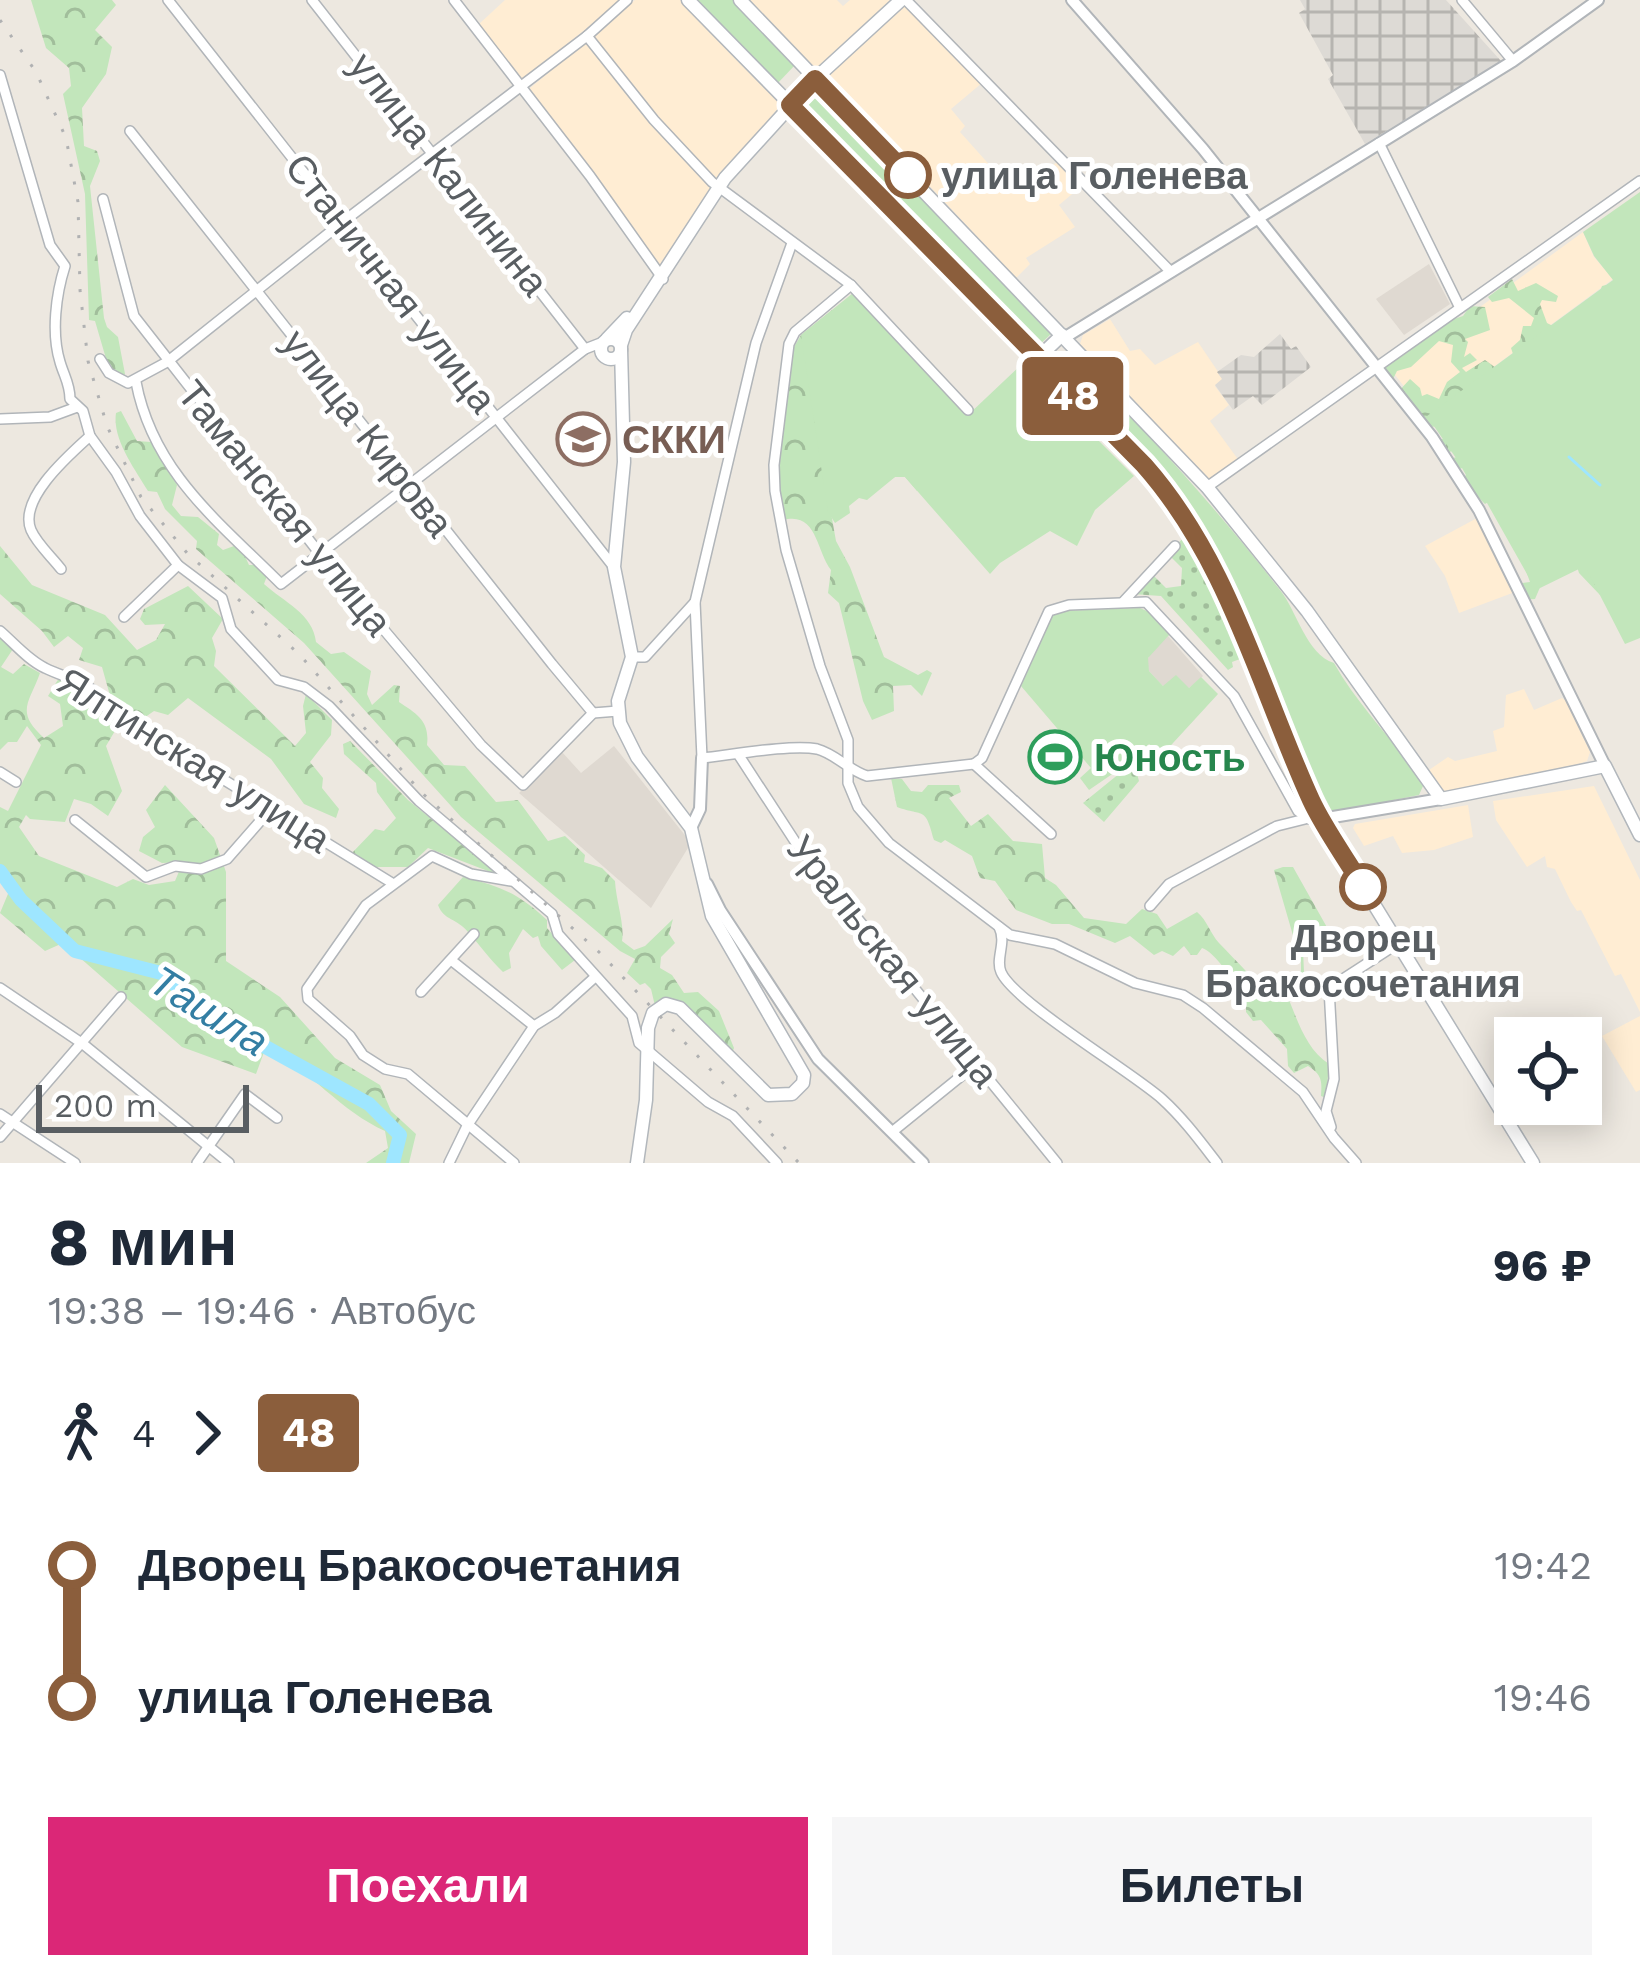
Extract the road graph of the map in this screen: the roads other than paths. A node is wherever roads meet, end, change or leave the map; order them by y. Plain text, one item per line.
1 (168, 0) edge
2 (312, 0) edge
3 (454, 0) edge
4 (627, 0) edge
5 (688, 0) edge
6 (740, 0) edge
7 (903, 0) edge
8 (1072, 0) edge
9 (1462, 0) edge
10 (1598, 0) edge
11 (586, 37) junction
12 (1514, 61) junction
13 (0, 75) edge
14 (815, 79) junction
15 (521, 86) junction
16 (790, 105) junction
17 (130, 130) dead end
18 (1379, 143) junction
19 (434, 154) junction
20 (1640, 181) edge
21 (715, 184) junction
22 (103, 199) dead end
23 (1258, 218) junction
24 (344, 220) junction
25 (792, 242) junction
26 (1171, 272) junction
27 (660, 283) junction
28 (851, 285) junction
29 (257, 292) junction
30 (1460, 308) junction
31 (1063, 337) junction
32 (610, 348) junction
33 (585, 349) junction
34 (100, 358) dead end
35 (1037, 358) junction
36 (167, 362) junction
37 (1378, 368) junction
38 (136, 382) junction
39 (71, 406) junction
40 (968, 410) dead end
41 (496, 418) junction
42 (0, 419) edge
43 (90, 436) junction
44 (408, 484) junction
45 (1208, 487) junction
46 (1175, 546) dead end
47 (320, 554) junction
48 (178, 565) junction
49 (614, 567) junction
50 (61, 569) dead end
51 (695, 602) junction
52 (1123, 602) junction
53 (124, 616) dead end
54 (0, 631) edge
55 (632, 657) junction
56 (618, 711) junction
57 (593, 713) junction
58 (738, 754) junction
59 (702, 758) junction
60 (974, 764) junction
61 (1605, 766) junction
62 (850, 770) junction
63 (0, 772) edge
64 (16, 782) dead end
65 (1441, 799) junction
66 (269, 811) junction
67 (1315, 819) junction
68 (75, 820) dead end
69 (692, 828) junction
70 (1051, 834) dead end
71 (1640, 836) edge
72 (380, 876) junction
73 (704, 876) junction
74 (514, 881) junction
75 (392, 883) junction
76 (374, 898) junction
77 (1150, 906) dead end
78 (999, 927) junction
79 (474, 934) dead end
80 (1397, 944) junction
81 (451, 960) junction
82 (594, 977) junction
83 (0, 988) edge
84 (421, 992) dead end
85 (122, 997) dead end
86 (534, 1026) junction
87 (83, 1044) junction
88 (648, 1051) junction
89 (976, 1064) junction
90 (0, 1114) edge
91 (278, 1118) dead end
92 (13, 1122) junction
93 (466, 1126) junction
94 (892, 1132) junction
95 (0, 1137) edge
96 (1334, 1138) junction
97 (208, 1146) junction
98 (75, 1163) edge
99 (197, 1163) edge
100 (229, 1163) edge
101 (449, 1163) edge
102 (514, 1163) edge
103 (637, 1163) edge
104 (777, 1163) edge
105 (922, 1163) edge
106 (1057, 1163) edge
107 (1217, 1163) edge
108 (1356, 1163) edge
109 (1533, 1163) edge

1 - 24 street, Станичная улица
2 - 19 street, улица Калинина
3 - 15 street
4 - 11 street
5 - 16 main road
6 - 14 main road
7 - 14 main road
7 - 26 street
8 - 23 street
9 - 12 street
10 - 12 street
11 - 15 street
11 - 21 street
12 - 18 street
13 - 39 street
14 - 16 main road
14 - 31 main road
15 - 19 street
15 - 27 street
16 - 21 main road
16 - 35 main road
17 - 29 street, улица Кирова
18 - 23 street
18 - 30 street
19 - 24 street
19 - 33 street, улица Калинина
20 - 30 street
21 - 25 street
21 - 27 main road
22 - 36 street, Таманская улица
23 - 26 street
23 - 37 street
24 - 29 street
24 - 41 street, Станичная улица
25 - 28 street
25 - 51 street
26 - 31 street
27 - 32 main road
28 - 40 street
28 - 62 street
29 - 36 street
29 - 44 street, улица Кирова
30 - 37 street
31 - 35 main road
31 - 45 main road
32 - 33 street
32 - 49 main road
33 - 41 street
34 - 38 street
35 - 67 main road
36 - 38 street
36 - 47 street, Таманская улица
37 - 45 street
37 - 61 street
38 - 47 street
39 - 42 street
39 - 43 street
41 - 44 street
41 - 49 street, Станичная улица
43 - 48 street
43 - 50 street
44 - 47 street
44 - 57 street, улица Кирова
45 - 65 main road
46 - 52 street
47 - 57 street, Таманская улица
48 - 53 street
48 - 74 street
49 - 55 main road
51 - 55 street
51 - 59 street
52 - 60 street
52 - 67 street
54 - 66 street, Ялтинская улица
55 - 56 main road
56 - 57 street
56 - 69 main road
58 - 59 street
58 - 62 street
58 - 89 street, Уральская улица
59 - 69 street
60 - 62 street
60 - 70 street
61 - 65 main road
61 - 71 main road
62 - 78 street
63 - 64 street
65 - 67 street
66 - 68 street
66 - 72 street, Ялтинская улица
67 - 77 street
67 - 80 main road
69 - 73 main road
72 - 75 street, Ялтинская улица
72 - 76 street
73 - 88 main road
73 - 94 street
74 - 75 street
74 - 82 street
75 - 76 street
76 - 93 street
78 - 96 street
78 - 107 street
79 - 81 street
80 - 96 street
80 - 109 main road
81 - 84 street
81 - 86 street
82 - 86 street
82 - 88 street
83 - 87 street
85 - 87 street
86 - 93 street
87 - 92 street
87 - 97 street
88 - 103 main road
88 - 104 street
89 - 94 street
89 - 106 street, Уральская улица
90 - 92 street
91 - 97 street
92 - 95 street
92 - 98 street
93 - 101 street
93 - 102 street
94 - 105 street
96 - 108 street
97 - 99 street
97 - 100 street

